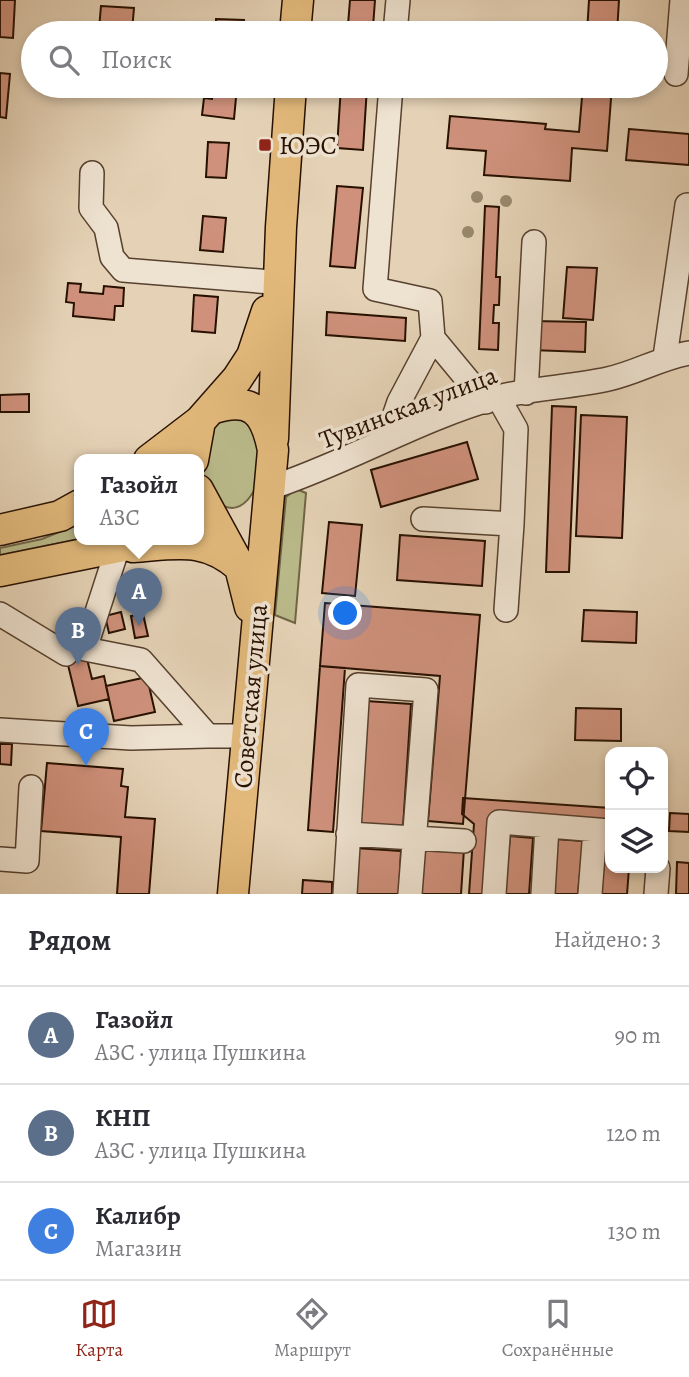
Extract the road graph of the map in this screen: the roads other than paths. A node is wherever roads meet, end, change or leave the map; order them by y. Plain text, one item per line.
1 (298, 0) edge
2 (398, 0) edge
3 (682, 0) edge
4 (296, 21) edge
5 (396, 21) edge
6 (676, 74) dead end
7 (290, 98) edge
8 (390, 98) edge
9 (92, 173) dead end
10 (687, 205) dead end
11 (281, 227) junction
12 (534, 242) dead end
13 (271, 282) junction
14 (680, 312) edge
15 (433, 338) junction
16 (689, 353) edge
17 (665, 357) junction
18 (526, 393) junction
19 (492, 400) junction
20 (205, 415) junction
21 (386, 440) junction
22 (273, 450) junction
23 (156, 454) edge
24 (195, 454) edge
25 (269, 493) junction
26 (74, 508) edge
27 (204, 510) edge
28 (424, 519) dead end
29 (512, 524) junction
30 (210, 529) edge
31 (0, 530) edge
32 (128, 545) edge
33 (156, 545) edge
34 (201, 545) edge
35 (118, 547) junction
36 (240, 566) junction
37 (0, 571) edge
38 (506, 610) dead end
39 (0, 614) edge
40 (75, 651) junction
41 (252, 673) junction
42 (0, 730) edge
43 (208, 736) junction
44 (246, 736) junction
45 (31, 787) dead end
46 (547, 827) junction
47 (603, 830) edge
48 (348, 834) junction
49 (414, 838) junction
50 (464, 841) dead end
51 (0, 859) edge
52 (658, 873) edge
53 (233, 894) edge
54 (345, 894) edge
55 (410, 894) edge
56 (494, 894) edge
57 (543, 894) edge
58 (590, 894) edge
59 (656, 894) edge

1 - 4 main road
2 - 5 street
3 - 6 street
7 - 11 main road
8 - 15 street
9 - 13 street
10 - 14 street
11 - 13 main road
11 - 22 main road
12 - 18 street
13 - 20 main road
14 - 17 street
15 - 19 street
15 - 21 street
16 - 17 street, Тувинская улица
17 - 18 street, Тувинская улица
18 - 19 street, Тувинская улица
19 - 21 street, Тувинская улица
19 - 29 street
20 - 22 main road
20 - 23 main road
20 - 24 main road
21 - 25 street, Тувинская улица
22 - 25 main road, Советская улица
25 - 30 main road
25 - 41 main road, Советская улица
26 - 31 main road
27 - 30 main road
28 - 29 street
29 - 38 street
30 - 36 main road
32 - 35 main road
33 - 35 main road
34 - 36 main road
35 - 37 main road
35 - 40 street
36 - 41 main road
39 - 40 street
40 - 43 street
41 - 44 main road, Советская улица
42 - 43 street
43 - 44 street
44 - 53 main road, Советская улица
45 - 51 street
46 - 47 street
46 - 56 street
46 - 57 street
47 - 58 street
48 - 49 street
48 - 49 street
48 - 54 street
49 - 50 street
49 - 55 street
52 - 59 street

